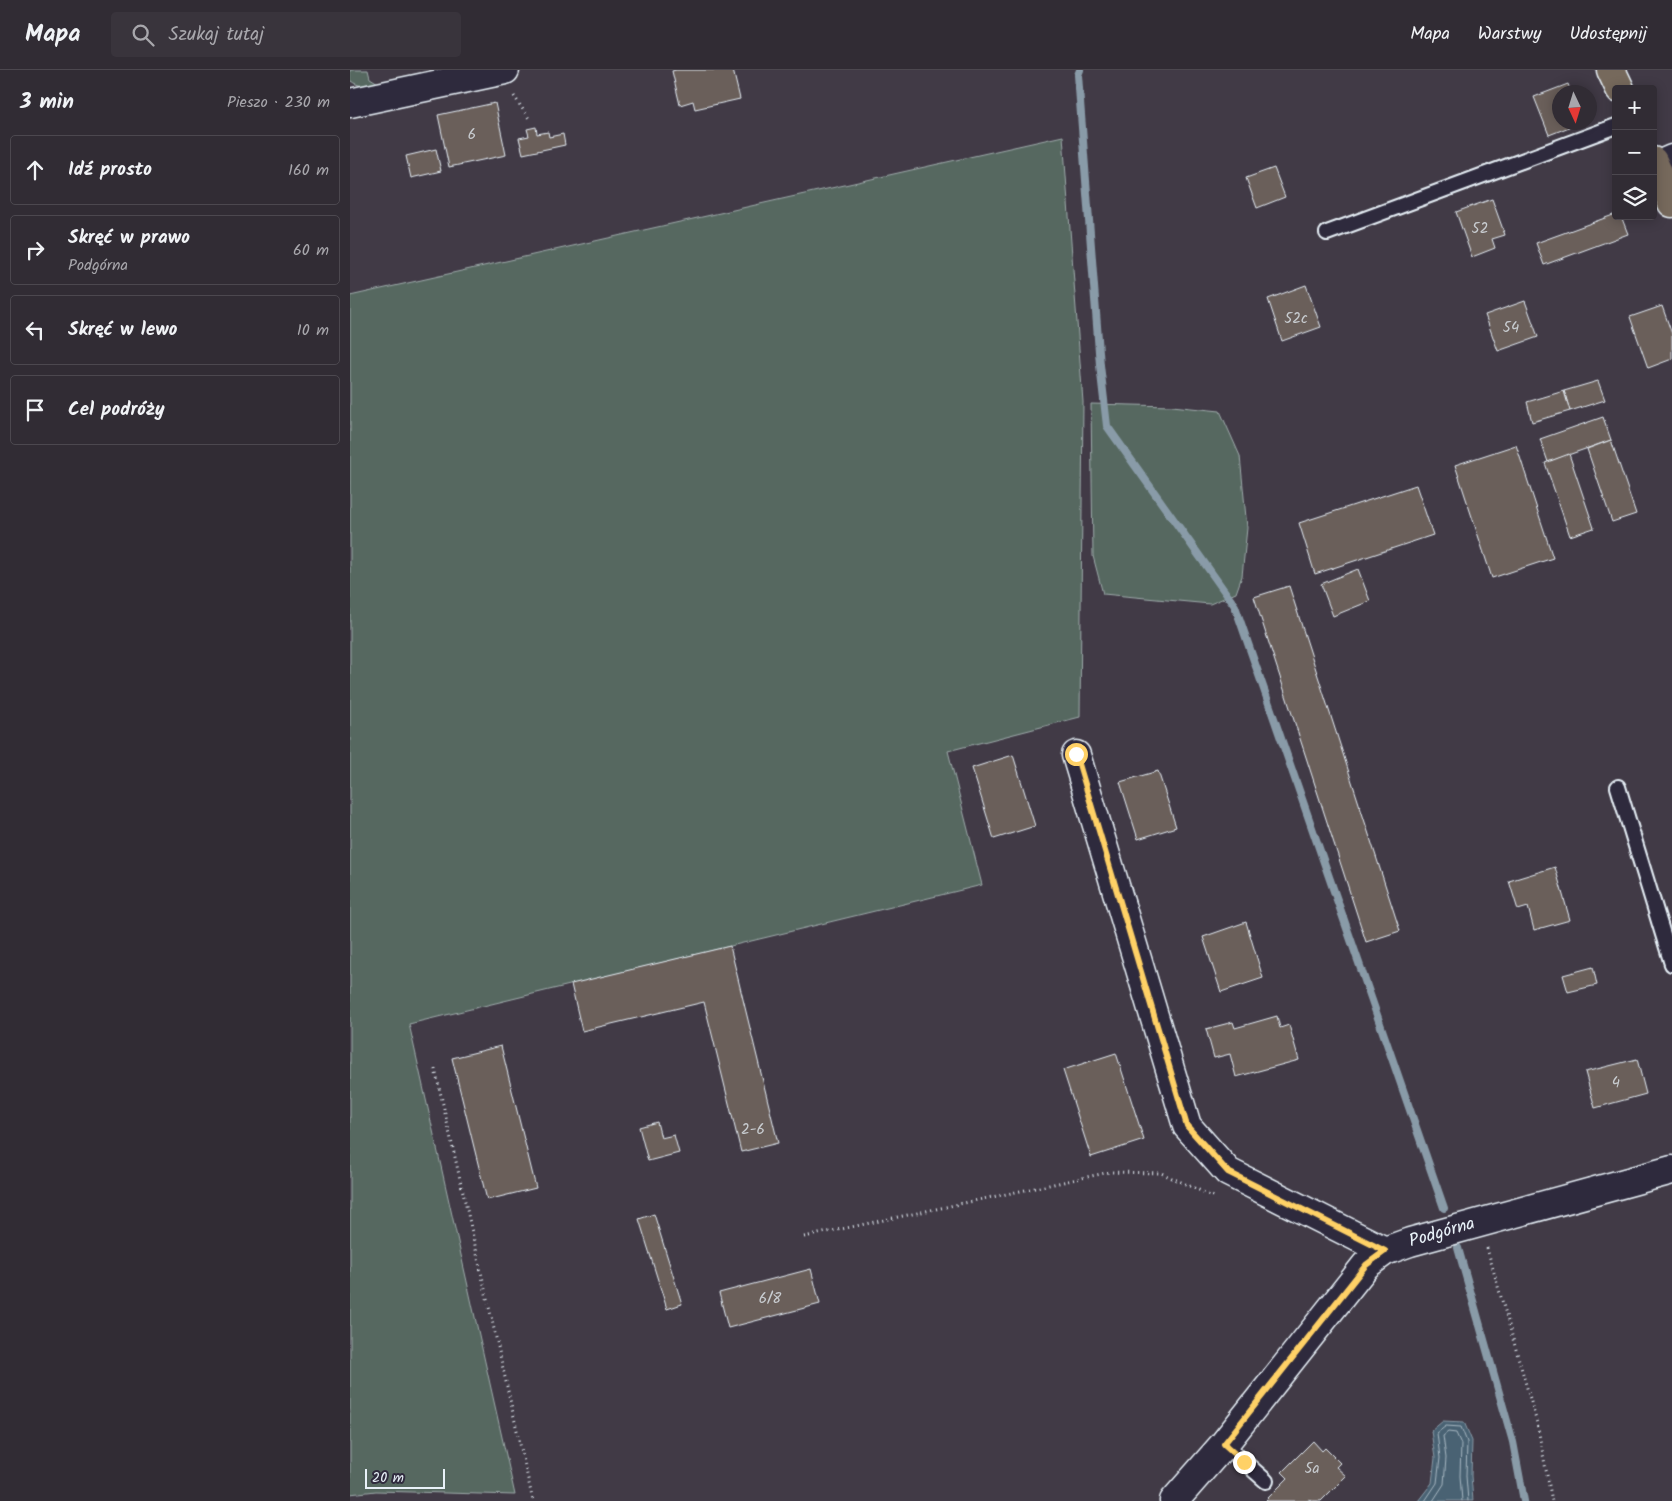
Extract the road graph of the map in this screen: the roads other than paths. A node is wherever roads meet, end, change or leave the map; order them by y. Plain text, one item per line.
1 (505, 70) edge
2 (1611, 70) edge
3 (1618, 85) edge
4 (350, 103) edge
5 (1612, 127) edge
6 (1660, 162) edge
7 (1672, 203) edge
8 (1327, 233) dead end
9 (1076, 754) dead end
10 (1618, 787) dead end
11 (1672, 964) edge
12 (1672, 1170) edge
13 (1385, 1251) junction
14 (1224, 1444) junction
15 (1266, 1480) dead end
16 (1174, 1501) edge

1 - 4 street
2 - 3 main road
5 - 8 lane
6 - 7 main road
9 - 13 street
10 - 11 lane
12 - 13 street, Podgórna
13 - 14 street, Podgórna
14 - 15 lane
14 - 16 street, Podgórna

